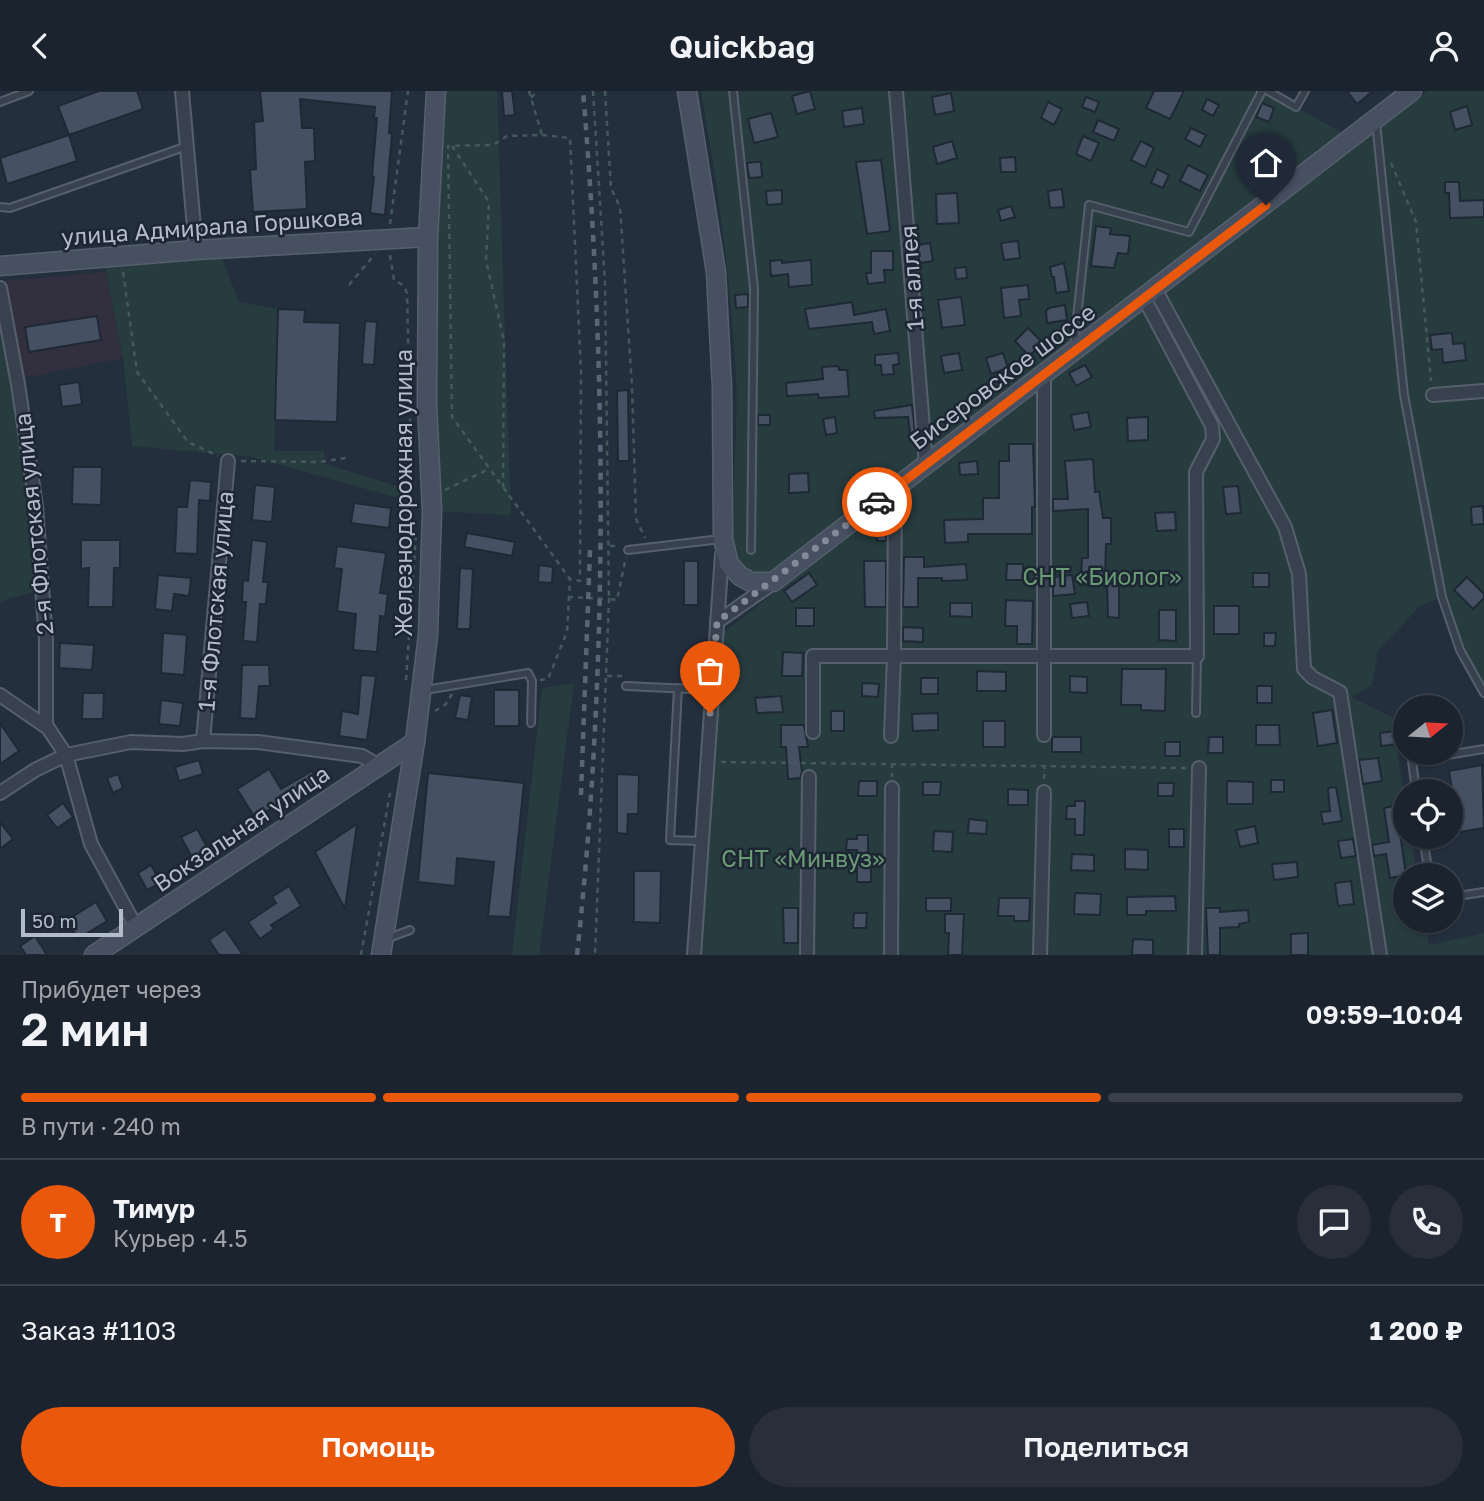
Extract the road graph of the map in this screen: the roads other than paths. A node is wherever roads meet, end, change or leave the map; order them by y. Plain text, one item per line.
1 (29, 91) edge
2 (182, 91) edge
3 (436, 91) edge
4 (687, 91) edge
5 (733, 91) edge
6 (896, 91) edge
7 (1262, 91) edge
8 (1268, 91) edge
9 (1305, 91) edge
10 (1412, 91) edge
11 (0, 102) edge
12 (1376, 120) junction
13 (187, 145) junction
14 (0, 207) edge
15 (428, 237) junction
16 (196, 250) junction
17 (0, 266) edge
18 (0, 288) edge
19 (1150, 293) junction
20 (1073, 352) junction
21 (1044, 375) junction
22 (1484, 391) edge
23 (1433, 395) road end
24 (228, 461) road end
25 (926, 465) junction
26 (895, 489) junction
27 (723, 539) junction
28 (628, 550) road end
29 (751, 550) dead end
30 (773, 582) junction
31 (717, 622) junction
32 (894, 656) junction
33 (1045, 656) junction
34 (1197, 656) junction
35 (626, 686) dead end
36 (677, 688) junction
37 (712, 690) junction
38 (422, 691) junction
39 (1484, 693) edge
40 (0, 695) edge
41 (1196, 713) dead end
42 (531, 723) dead end
43 (46, 725) junction
44 (813, 732) dead end
45 (1044, 735) dead end
46 (891, 736) dead end
47 (203, 741) junction
48 (415, 743) junction
49 (1484, 750) edge
50 (66, 755) junction
51 (379, 766) junction
52 (1199, 768) road end
53 (809, 777) dead end
54 (1414, 779) edge
55 (892, 788) dead end
56 (1044, 792) dead end
57 (0, 793) edge
58 (702, 841) junction
59 (1484, 891) edge
60 (1463, 895) edge
61 (136, 927) junction
62 (410, 930) dead end
63 (382, 948) edge
64 (94, 955) edge
65 (694, 955) edge
66 (807, 955) edge
67 (891, 955) edge
68 (1040, 955) edge
69 (1195, 955) edge
70 (1380, 955) edge

1 - 11 lane
2 - 13 street
3 - 15 main road, Железнодорожная улица
4 - 27 main road
5 - 29 lane
6 - 25 street, 1-я аллея
7 - 20 lane
8 - 9 lane
10 - 12 main road, Бисеровское шоссе
12 - 19 main road, Бисеровское шоссе
12 - 39 lane
13 - 14 lane
13 - 16 street
15 - 16 main road, улица Адмирала Горшкова
15 - 38 main road, Железнодорожная улица
16 - 17 main road, улица Адмирала Горшкова
18 - 43 street, 2-я Флотская улица
19 - 20 main road, Бисеровское шоссе
19 - 34 street
19 - 70 street
20 - 21 main road, Бисеровское шоссе
21 - 25 main road, Бисеровское шоссе
21 - 33 street
22 - 23 street
24 - 47 street, 1-я Флотская улица
25 - 26 main road, Бисеровское шоссе
26 - 30 main road, Бисеровское шоссе
26 - 32 street
27 - 28 lane
27 - 30 main road
27 - 31 street
30 - 31 street
31 - 37 street
32 - 33 street
32 - 44 street
32 - 46 street
33 - 34 street
33 - 45 street
34 - 41 lane
35 - 36 lane
36 - 37 lane
36 - 58 lane
37 - 58 street
38 - 42 lane
38 - 48 main road, Железнодорожная улица
40 - 43 street
43 - 50 street
47 - 50 street
47 - 51 street
48 - 51 main road, Вокзальная улица
48 - 63 main road, Железнодорожная улица
49 - 54 lane
50 - 57 street
50 - 61 street
51 - 61 main road, Вокзальная улица
52 - 69 street
53 - 66 street
55 - 67 street
56 - 68 street
58 - 65 street
59 - 60 lane
61 - 64 main road, Вокзальная улица
62 - 63 lane

